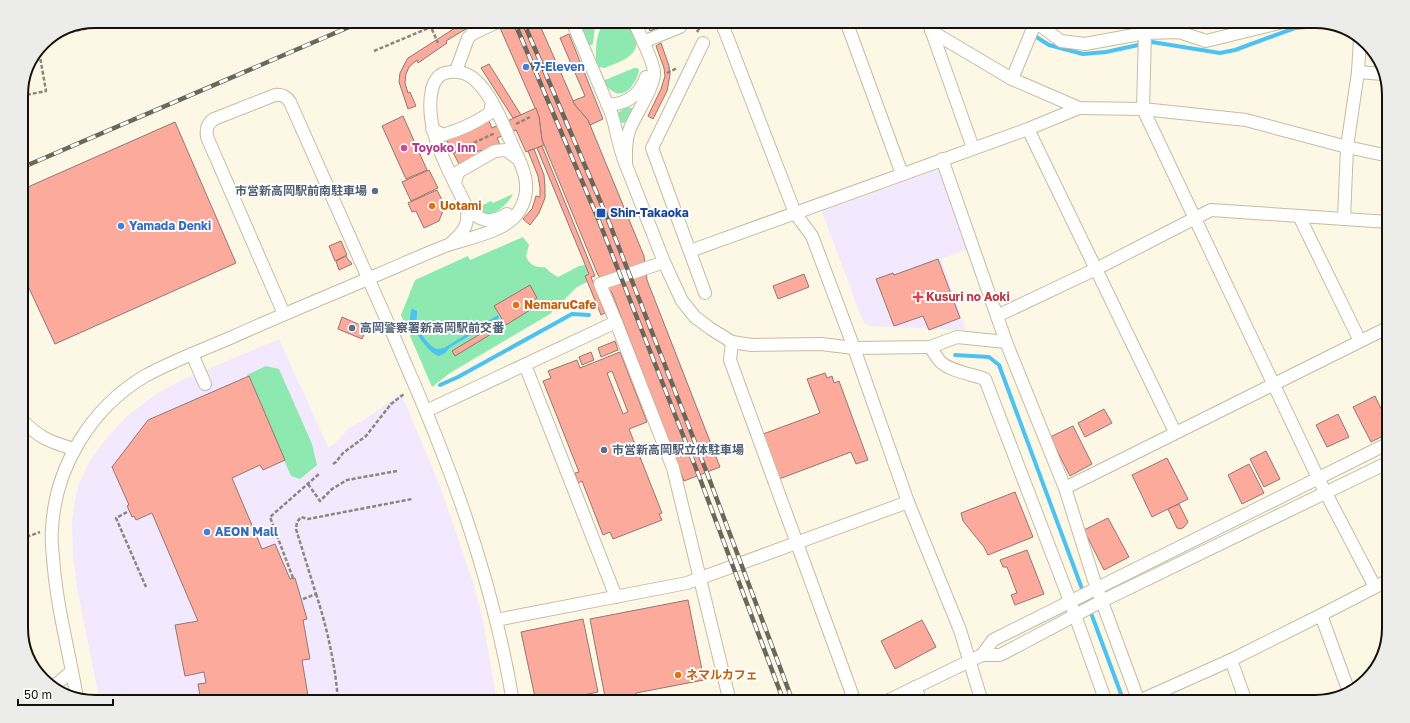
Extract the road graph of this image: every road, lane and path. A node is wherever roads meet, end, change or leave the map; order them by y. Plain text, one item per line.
1 (429, 28) edge
2 (431, 28) edge
3 (484, 28) edge
4 (575, 28) edge
5 (637, 28) edge
6 (678, 28) edge
7 (724, 28) edge
8 (849, 28) edge
9 (931, 28) edge
10 (933, 28) edge
11 (1033, 28) edge
12 (1043, 28) edge
13 (1150, 28) edge
14 (1259, 28) edge
15 (1145, 33) junction
16 (643, 42) junction
17 (438, 43) dead end
18 (703, 43) dead end
19 (1360, 46) edge
20 (374, 51) dead end
21 (40, 57) edge
22 (650, 59) junction
23 (456, 71) junction
24 (1358, 72) junction
25 (1378, 74) edge
26 (1012, 78) junction
27 (28, 95) edge
28 (492, 102) junction
29 (607, 104) junction
30 (1079, 108) junction
31 (1143, 110) junction
32 (530, 117) dead end
33 (1028, 128) junction
34 (432, 129) junction
35 (505, 129) junction
36 (1347, 147) junction
37 (973, 148) junction
38 (1382, 154) edge
39 (443, 157) junction
40 (942, 159) junction
41 (519, 160) junction
42 (626, 165) junction
43 (902, 174) junction
44 (455, 183) junction
45 (524, 200) junction
46 (466, 208) junction
47 (795, 213) junction
48 (1299, 216) junction
49 (1194, 219) junction
50 (1344, 219) junction
51 (1382, 222) edge
52 (450, 244) junction
53 (690, 251) junction
54 (664, 262) junction
55 (1096, 269) junction
56 (369, 278) junction
57 (705, 293) dead end
58 (284, 314) junction
59 (997, 316) junction
60 (616, 322) junction
61 (1382, 330) edge
62 (1360, 341) junction
63 (732, 342) junction
64 (1006, 342) junction
65 (930, 347) junction
66 (854, 348) junction
67 (192, 354) junction
68 (526, 365) junction
69 (205, 384) dead end
70 (1274, 385) junction
71 (404, 394) dead end
72 (426, 411) junction
73 (28, 427) edge
74 (1175, 432) junction
75 (1382, 446) edge
76 (74, 449) junction
77 (333, 464) dead end
78 (1382, 465) edge
79 (397, 471) dead end
80 (319, 474) dead end
81 (1318, 478) junction
82 (308, 484) junction
83 (1065, 488) junction
84 (1326, 493) junction
85 (412, 499) dead end
86 (908, 502) junction
87 (127, 512) dead end
88 (52, 528) junction
89 (28, 537) edge
90 (796, 544) junction
91 (292, 578) dead end
92 (699, 579) junction
93 (1382, 584) edge
94 (146, 587) dead end
95 (1375, 587) junction
96 (1094, 590) junction
97 (316, 594) junction
98 (616, 597) junction
99 (303, 599) dead end
100 (1073, 600) junction
101 (1100, 603) junction
102 (1078, 614) junction
103 (1321, 615) junction
104 (496, 620) junction
105 (982, 655) junction
106 (1231, 660) junction
107 (970, 661) junction
108 (72, 671) junction
109 (57, 683) edge
110 (915, 687) junction
111 (1347, 687) edge
112 (76, 692) edge
113 (338, 695) edge
114 (512, 695) edge
115 (728, 695) edge
116 (852, 695) edge
117 (899, 695) edge
118 (918, 695) edge
119 (980, 695) edge
120 (1104, 695) edge
121 (1136, 695) edge
122 (1154, 695) edge
123 (1244, 695) edge

1 - 20 path
2 - 17 path
3 - 23 street
4 - 29 street
5 - 16 street
6 - 16 street
7 - 47 street
8 - 43 street
9 - 37 street
10 - 26 street
11 - 26 street
12 - 15 street
13 - 15 street
14 - 15 street
15 - 31 street
16 - 22 street
18 - 53 street
19 - 24 street
21 - 27 path
22 - 29 street
22 - 42 street
23 - 28 street
23 - 34 street
24 - 25 street
24 - 36 street
26 - 30 street
28 - 34 street
28 - 35 street
29 - 42 street
30 - 31 street
30 - 33 street
31 - 36 street
31 - 49 street
32 - 35 path
33 - 37 street
33 - 55 street
34 - 39 street
35 - 39 path
35 - 41 street
36 - 38 street
36 - 50 street
37 - 40 street
39 - 44 street
40 - 43 street
40 - 59 street
41 - 44 street
41 - 45 street
42 - 54 street
43 - 47 street
44 - 46 street
45 - 46 street
45 - 52 street
46 - 52 street
47 - 53 street
47 - 66 street
48 - 49 street
48 - 50 street
48 - 62 street
49 - 55 street
49 - 70 street
50 - 51 street
52 - 56 street
53 - 57 street
54 - 60 street
54 - 63 street
55 - 59 street
55 - 74 street
56 - 58 street
56 - 58 street
56 - 72 street
58 - 67 street
59 - 64 street
60 - 68 street
60 - 92 street
61 - 62 street
62 - 70 street
63 - 66 street
63 - 90 street
64 - 65 street
64 - 83 street
65 - 66 street
65 - 100 street
66 - 86 street
67 - 69 street
67 - 76 street
68 - 72 street
68 - 98 street
70 - 74 street
70 - 81 street
71 - 77 path
72 - 104 street
73 - 76 street
74 - 83 street
75 - 81 street
76 - 88 street
78 - 84 street
79 - 82 path
80 - 82 path
81 - 84 street
81 - 96 street
82 - 91 path
83 - 96 street
84 - 95 street
84 - 101 street
85 - 97 path
86 - 90 street
86 - 107 street
87 - 94 path
88 - 89 path
88 - 108 street
90 - 92 street
90 - 116 street
92 - 98 street
92 - 115 street
93 - 95 street
95 - 103 street
96 - 100 street
96 - 101 street
97 - 99 path
97 - 113 path
98 - 104 street
100 - 102 street
100 - 105 street
101 - 102 street
101 - 121 street
102 - 105 street
102 - 120 street
103 - 106 street
103 - 111 street
104 - 114 street
105 - 107 street
106 - 122 street
106 - 123 street
107 - 110 street
107 - 119 street
108 - 109 street
108 - 112 street
110 - 117 street
110 - 118 street

